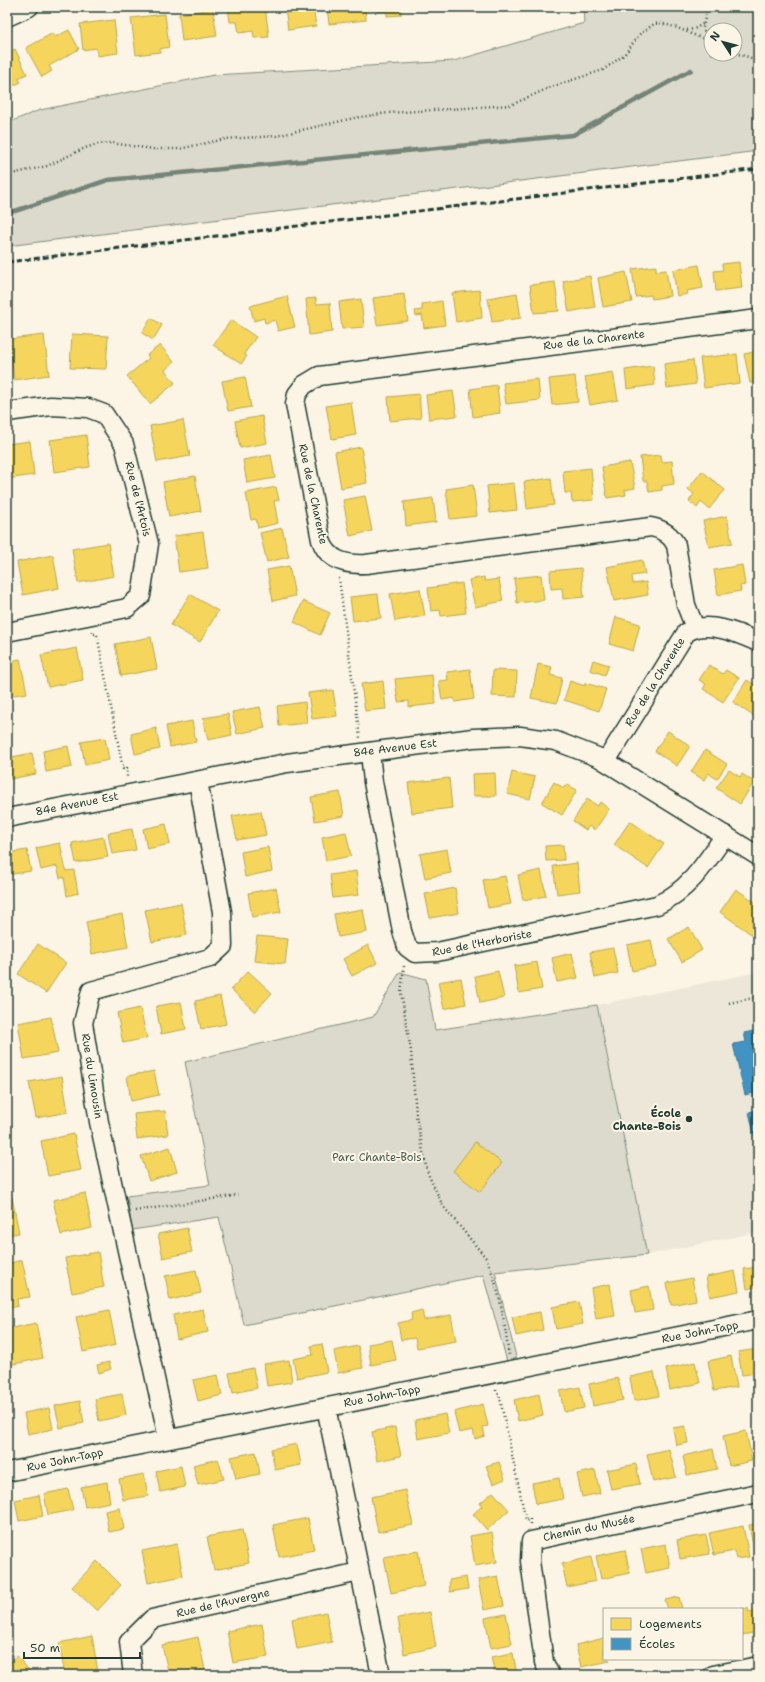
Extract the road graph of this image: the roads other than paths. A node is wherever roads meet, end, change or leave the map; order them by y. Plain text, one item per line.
1 (29, 7) edge
2 (7, 17) edge
3 (758, 319) edge
4 (7, 412) edge
5 (695, 628) junction
6 (7, 632) edge
7 (758, 642) edge
8 (365, 746) junction
9 (606, 761) junction
10 (198, 780) junction
11 (7, 818) edge
12 (725, 836) junction
13 (758, 856) edge
14 (758, 1320) edge
15 (326, 1407) junction
16 (168, 1438) junction
17 (7, 1472) edge
18 (758, 1493) edge
19 (359, 1572) junction
20 (758, 1666) edge
21 (133, 1675) edge
22 (381, 1675) edge
23 (550, 1675) edge
24 (714, 1675) edge

1 - 2 street
3 - 5 street, Rue de la Charente
4 - 6 street, Rue de l'Artois
5 - 7 street
5 - 9 street, Rue de la Charente
8 - 9 street, 84e Avenue Est
8 - 10 street, 84e Avenue Est
8 - 12 street, Rue de l'Herboriste
9 - 12 street, 84e Avenue Est
10 - 11 street, 84e Avenue Est
10 - 16 street, Rue du Limousin
12 - 13 street, 84e Avenue Est
14 - 15 street, Rue John-Tapp
15 - 16 street, Rue John-Tapp
15 - 19 street
16 - 17 street, Rue John-Tapp
18 - 23 street, Chemin du Musée
19 - 21 street, Rue de l'Auvergne
19 - 22 street
20 - 24 street

